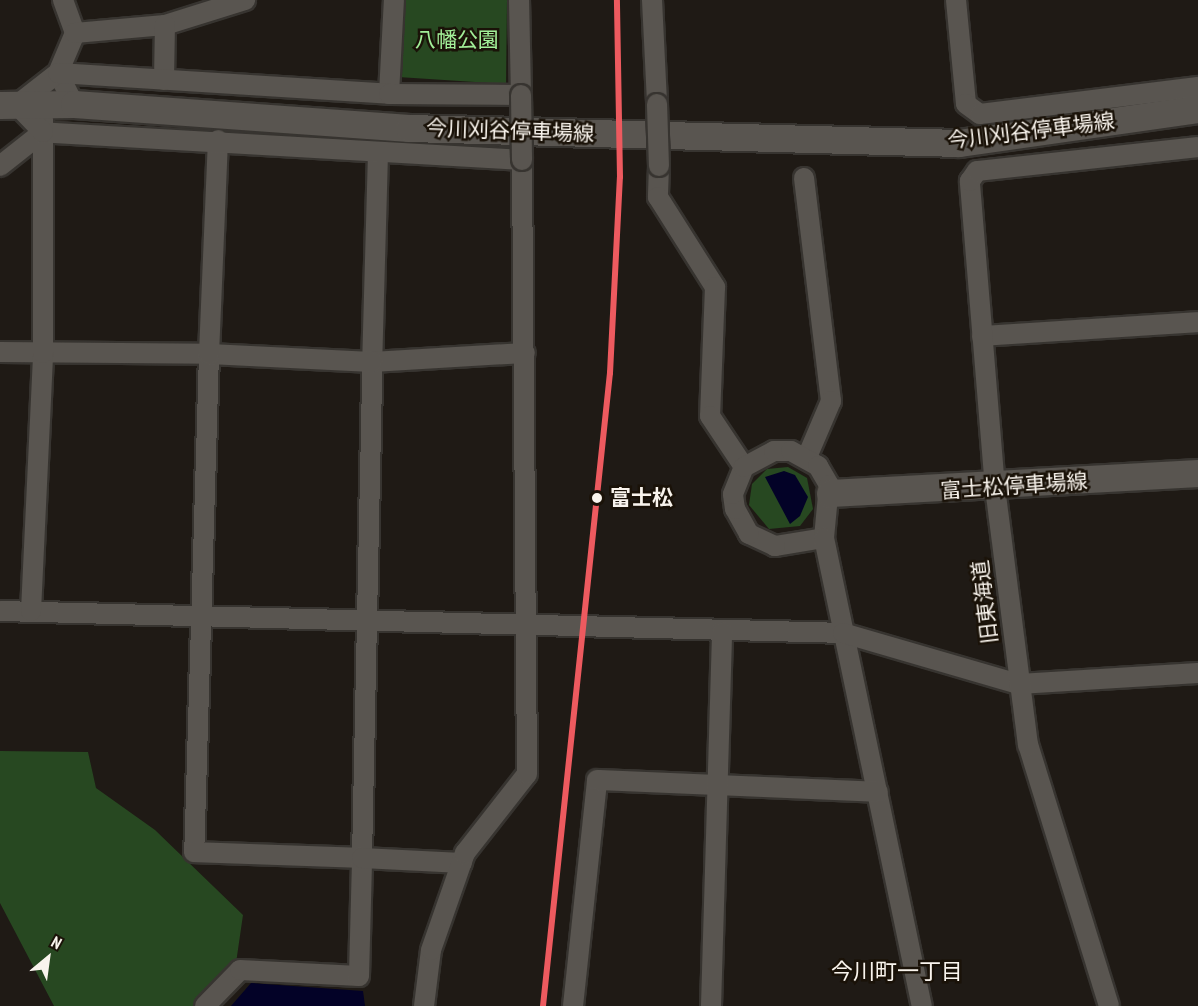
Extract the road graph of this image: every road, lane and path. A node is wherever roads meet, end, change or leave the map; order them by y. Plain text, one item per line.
1 (63, 0) edge
2 (245, 0) edge
3 (394, 0) edge
4 (519, 0) edge
5 (652, 0) edge
6 (956, 0) edge
7 (165, 25) junction
8 (75, 33) junction
9 (58, 73) junction
10 (164, 80) junction
11 (1198, 87) edge
12 (389, 94) junction
13 (521, 95) junction
14 (75, 104) junction
15 (8, 105) edge
16 (43, 105) junction
17 (1198, 109) edge
18 (43, 132) junction
19 (218, 140) junction
20 (1198, 147) edge
21 (378, 153) junction
22 (522, 160) junction
23 (0, 166) edge
24 (804, 178) dead end
25 (1198, 322) edge
26 (982, 336) junction
27 (0, 352) edge
28 (43, 353) junction
29 (525, 353) junction
30 (209, 354) junction
31 (372, 362) junction
32 (807, 457) junction
33 (744, 467) junction
34 (1198, 473) edge
35 (995, 488) junction
36 (830, 493) junction
37 (824, 538) junction
38 (0, 611) edge
39 (31, 611) junction
40 (199, 619) junction
41 (368, 621) junction
42 (526, 624) junction
43 (722, 632) junction
44 (843, 633) junction
45 (1198, 673) edge
46 (1019, 684) junction
47 (716, 784) junction
48 (878, 792) junction
49 (362, 858) junction
50 (462, 863) junction
51 (205, 1006) edge
52 (424, 1006) edge
53 (573, 1006) edge
54 (711, 1006) edge
55 (922, 1006) edge
56 (1109, 1006) edge

1 - 8 street
2 - 7 street
3 - 12 street
4 - 13 street
5 - 33 street, bridge
6 - 11 street
7 - 8 street
7 - 10 street
8 - 9 street
9 - 10 street
9 - 14 street
9 - 15 street
10 - 12 street
12 - 13 street
13 - 22 street, bridge
14 - 16 main road, 今川刈谷停車場線
14 - 17 main road, 今川刈谷停車場線
15 - 16 main road, 今川刈谷停車場線
15 - 18 street
16 - 18 street
18 - 19 street
18 - 23 street
18 - 28 street
19 - 21 street
19 - 30 street
20 - 26 street, 旧東海道
21 - 22 street
21 - 31 street
22 - 29 street
24 - 32 street
25 - 26 street
26 - 35 street, 旧東海道
27 - 28 street
28 - 30 street
28 - 39 street
29 - 31 street
29 - 42 street
30 - 31 street
30 - 40 street
31 - 41 street
32 - 33 street
32 - 36 street
33 - 37 street
34 - 35 main road, 富士松停車場線
35 - 36 main road, 富士松停車場線
35 - 46 street, 旧東海道
36 - 37 street
37 - 44 street
38 - 39 street
39 - 40 street
40 - 41 street
40 - 49 street
41 - 42 street
41 - 49 street
42 - 43 street
42 - 50 street
43 - 44 street
43 - 47 street
44 - 46 street
44 - 48 street
45 - 46 street
46 - 56 street, 旧東海道
47 - 48 street
47 - 53 street
47 - 54 street
48 - 55 street
49 - 50 street
49 - 51 street
50 - 52 street

